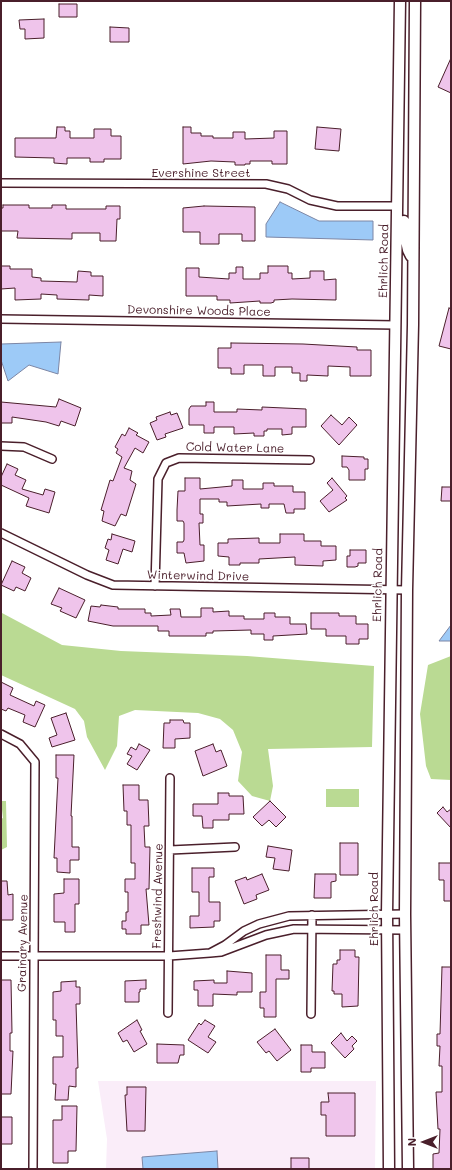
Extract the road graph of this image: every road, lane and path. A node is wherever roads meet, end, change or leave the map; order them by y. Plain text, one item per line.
1 (400, 1) edge
2 (415, 1) edge
3 (398, 152) junction
4 (1, 183) edge
5 (398, 206) junction
6 (414, 259) junction
7 (1, 320) edge
8 (396, 324) junction
9 (1, 446) edge
10 (52, 459) dead end
11 (310, 460) dead end
12 (1, 533) edge
13 (155, 586) junction
14 (407, 590) junction
15 (391, 591) junction
16 (1, 734) edge
17 (170, 778) dead end
18 (235, 846) dead end
19 (170, 850) junction
20 (387, 914) junction
21 (405, 914) junction
22 (312, 915) junction
23 (312, 929) junction
24 (387, 930) junction
25 (405, 930) junction
26 (210, 952) junction
27 (1, 956) edge
28 (33, 956) junction
29 (168, 956) junction
30 (168, 1014) dead end
31 (311, 1014) dead end
32 (32, 1169) edge
33 (389, 1169) edge
34 (408, 1169) edge

1 - 3 main road, Ehrlich Road
2 - 6 main road
3 - 5 main road, Ehrlich Road
3 - 6 main road
4 - 5 street, Evershine Street
5 - 8 main road, Ehrlich Road
6 - 14 main road
7 - 8 street, Devonshire Woods Place
8 - 15 main road, Ehrlich Road
9 - 10 street
11 - 13 street, Cold Water Lane
12 - 13 street, Winterwind Drive
13 - 15 street, Winterwind Drive
14 - 15 street, Winterwind Drive
14 - 21 main road
15 - 20 main road, Ehrlich Road
16 - 28 street, Grainary Avenue
17 - 19 street, Freshwind Avenue
18 - 19 street
19 - 29 street, Freshwind Avenue
20 - 21 street
20 - 22 street
20 - 24 main road, Ehrlich Road
21 - 25 main road
22 - 23 street
22 - 26 street
23 - 24 street
23 - 26 street
23 - 31 street
24 - 25 street
24 - 33 main road, Ehrlich Road
25 - 34 main road
26 - 29 street
27 - 28 street
28 - 29 street
28 - 32 street, Grainary Avenue
29 - 30 street, Freshwind Avenue

